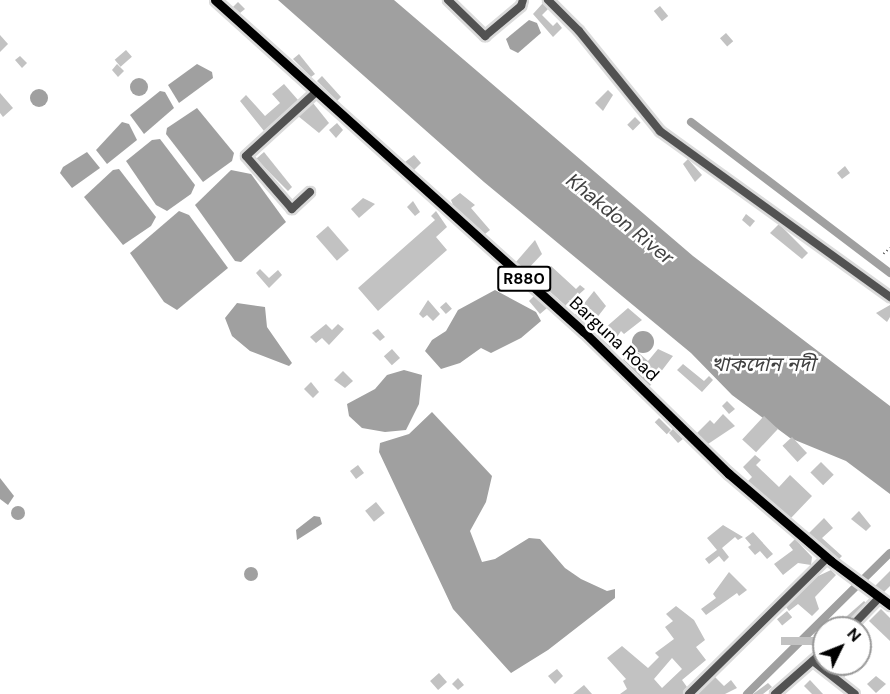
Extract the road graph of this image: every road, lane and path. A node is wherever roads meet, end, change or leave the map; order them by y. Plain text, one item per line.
1 (215, 0) edge
2 (448, 0) edge
3 (523, 0) edge
4 (549, 0) edge
5 (316, 92) junction
6 (310, 192) dead end
7 (890, 248) edge
8 (883, 254) dead end
9 (890, 297) edge
10 (829, 559) junction
11 (886, 604) edge
12 (868, 616) edge
13 (812, 662) edge
14 (832, 676) edge
15 (689, 694) edge
16 (775, 694) edge
17 (855, 694) edge

1 - 5 main road, Barguna Road / R880
2 - 3 street
4 - 9 street
5 - 6 street
5 - 10 main road, Barguna Road / R880
7 - 8 path
10 - 11 main road, Barguna Road / R880
10 - 15 street
11 - 12 street
13 - 16 street
14 - 17 street

